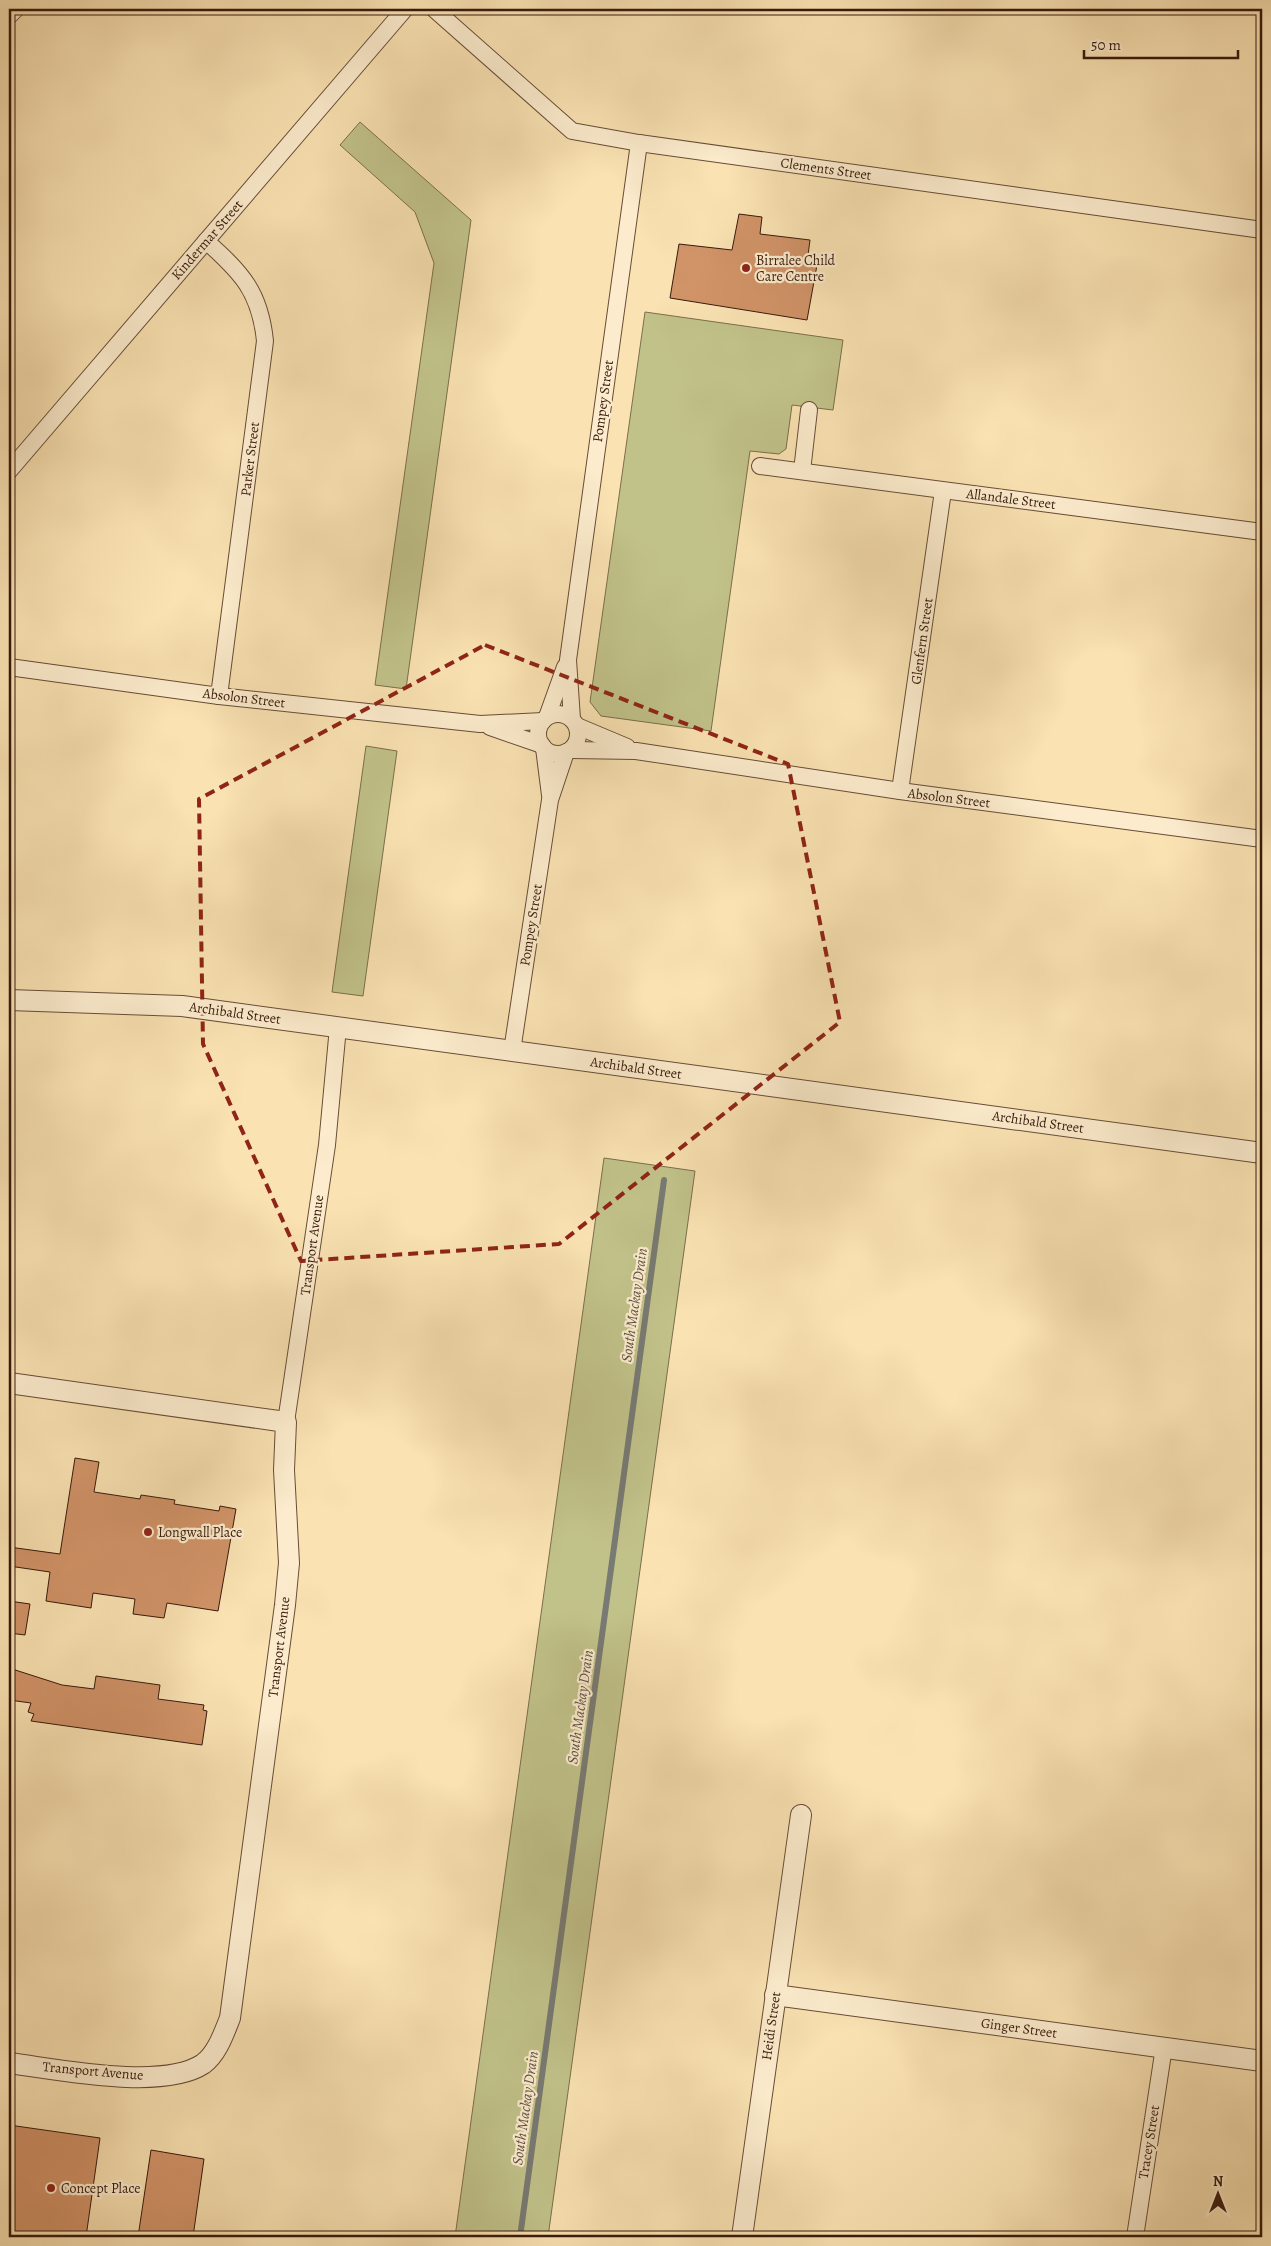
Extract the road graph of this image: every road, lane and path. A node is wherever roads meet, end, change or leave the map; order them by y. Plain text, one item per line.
1 (16, 9) edge
2 (405, 9) edge
3 (434, 9) edge
4 (9, 16) edge
5 (639, 143) junction
6 (1262, 230) edge
7 (206, 241) junction
8 (809, 410) dead end
9 (760, 466) dead end
10 (9, 471) edge
11 (802, 471) junction
12 (943, 491) junction
13 (1262, 532) edge
14 (568, 660) junction
15 (9, 668) edge
16 (218, 696) junction
17 (545, 719) junction
18 (574, 723) junction
19 (480, 724) junction
20 (543, 746) junction
21 (569, 751) junction
22 (636, 751) junction
23 (900, 791) junction
24 (550, 800) junction
25 (1262, 839) edge
26 (9, 1000) edge
27 (338, 1027) junction
28 (512, 1051) junction
29 (1262, 1153) edge
30 (9, 1383) edge
31 (286, 1422) junction
32 (801, 1815) dead end
33 (775, 1995) junction
34 (1164, 2047) junction
35 (1262, 2060) edge
36 (9, 2063) edge
37 (742, 2237) edge
38 (1135, 2237) edge

1 - 4 street
2 - 7 street, Kindermar Street
3 - 5 street, Clements Street
5 - 6 street, Clements Street
5 - 14 street, Pompey Street
7 - 10 street, Kindermar Street
7 - 16 street, Parker Street
8 - 11 street
9 - 11 street, Allandale Street
11 - 12 street, Allandale Street
12 - 13 street, Allandale Street
12 - 23 street, Glenfern Street
14 - 17 street, Pompey Street
14 - 18 street, Pompey Street
15 - 16 street, Absolon Street
16 - 19 street, Absolon Street
17 - 18 street
17 - 19 street, Absolon Street
17 - 20 street
18 - 21 street
18 - 22 street, Absolon Street
19 - 20 street, Absolon Street
20 - 21 street
20 - 24 street, Pompey Street
21 - 22 street, Absolon Street
21 - 24 street, Pompey Street
22 - 23 street, Absolon Street
23 - 25 street, Absolon Street
24 - 28 street, Pompey Street
26 - 27 street, Archibald Street
27 - 28 street, Archibald Street
27 - 31 street, Transport Avenue
28 - 29 street, Archibald Street
30 - 31 street
31 - 36 street, Transport Avenue
32 - 33 street, Heidi Street
33 - 34 street, Ginger Street
33 - 37 street, Heidi Street
34 - 35 street, Ginger Street
34 - 38 street, Tracey Street

